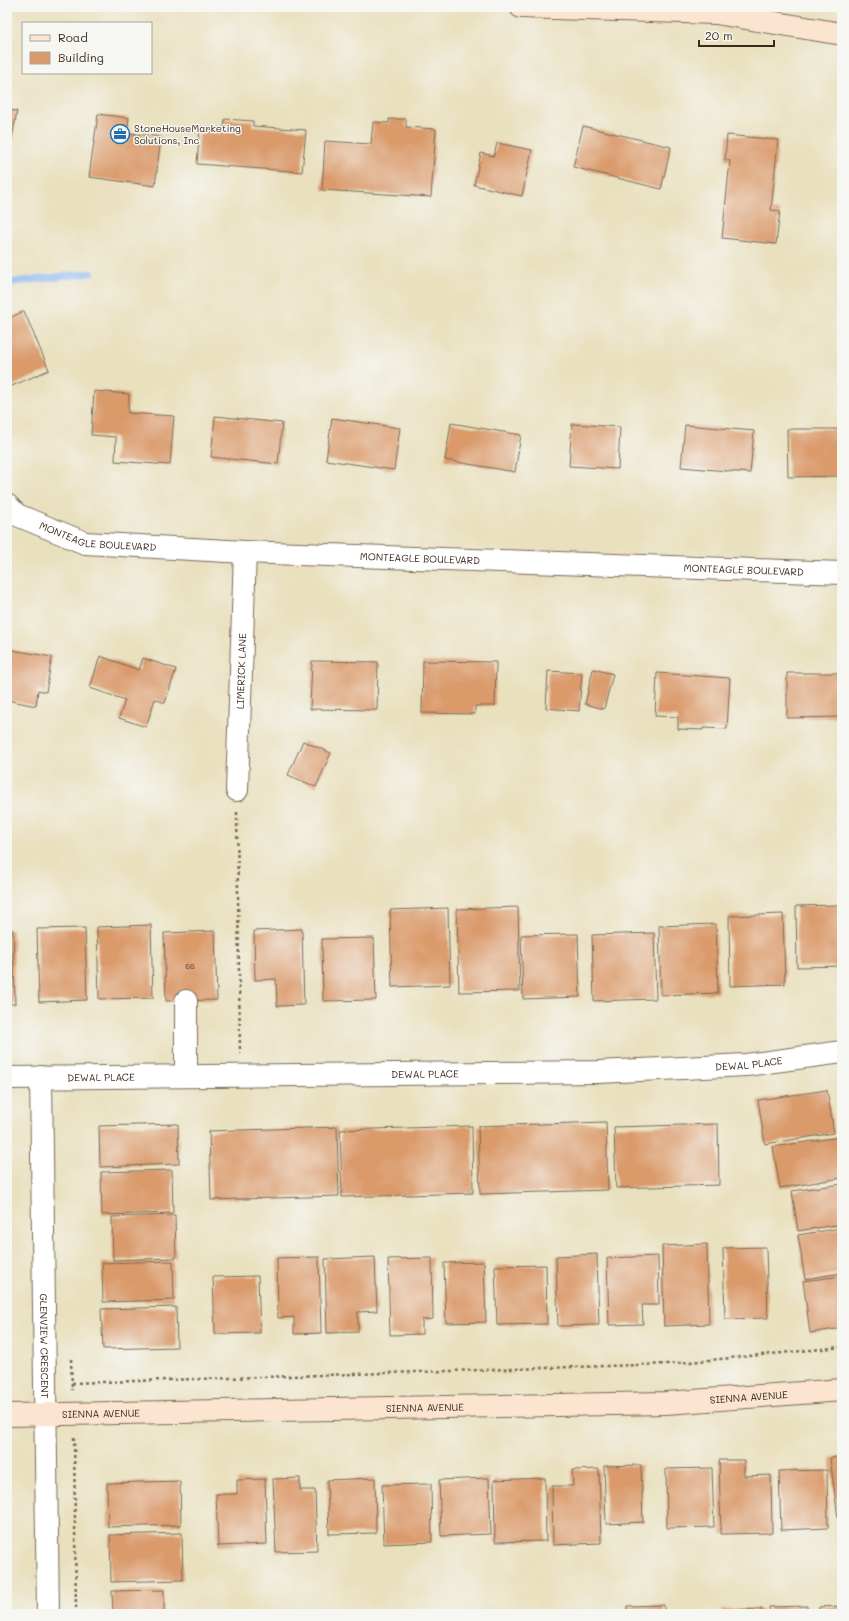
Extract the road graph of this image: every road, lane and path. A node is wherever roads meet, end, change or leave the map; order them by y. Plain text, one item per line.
1 (521, 7) edge
2 (842, 34) edge
3 (7, 505) edge
4 (245, 552) junction
5 (842, 573) edge
6 (237, 790) joint
7 (186, 1001) dead end
8 (842, 1052) edge
9 (186, 1076) junction
10 (241, 1076) junction
11 (41, 1077) junction
12 (7, 1078) edge
13 (842, 1346) edge
14 (72, 1383) dead end
15 (842, 1390) edge
16 (7, 1415) edge
17 (46, 1415) junction
18 (48, 1614) edge

1 - 2 street
3 - 4 street, MONTEAGLE BOULEVARD
4 - 5 street, MONTEAGLE BOULEVARD
4 - 6 street, LIMERICK LANE
6 - 10 path
7 - 9 street
8 - 10 street, DEWAL PLACE
9 - 10 street, DEWAL PLACE
9 - 11 street, DEWAL PLACE
11 - 12 street, DEWAL PLACE
11 - 17 street, GLENVIEW CRESCENT
13 - 14 path
15 - 17 street, SIENNA AVENUE
16 - 17 street, SIENNA AVENUE
17 - 18 street, GLENVIEW CRESCENT

